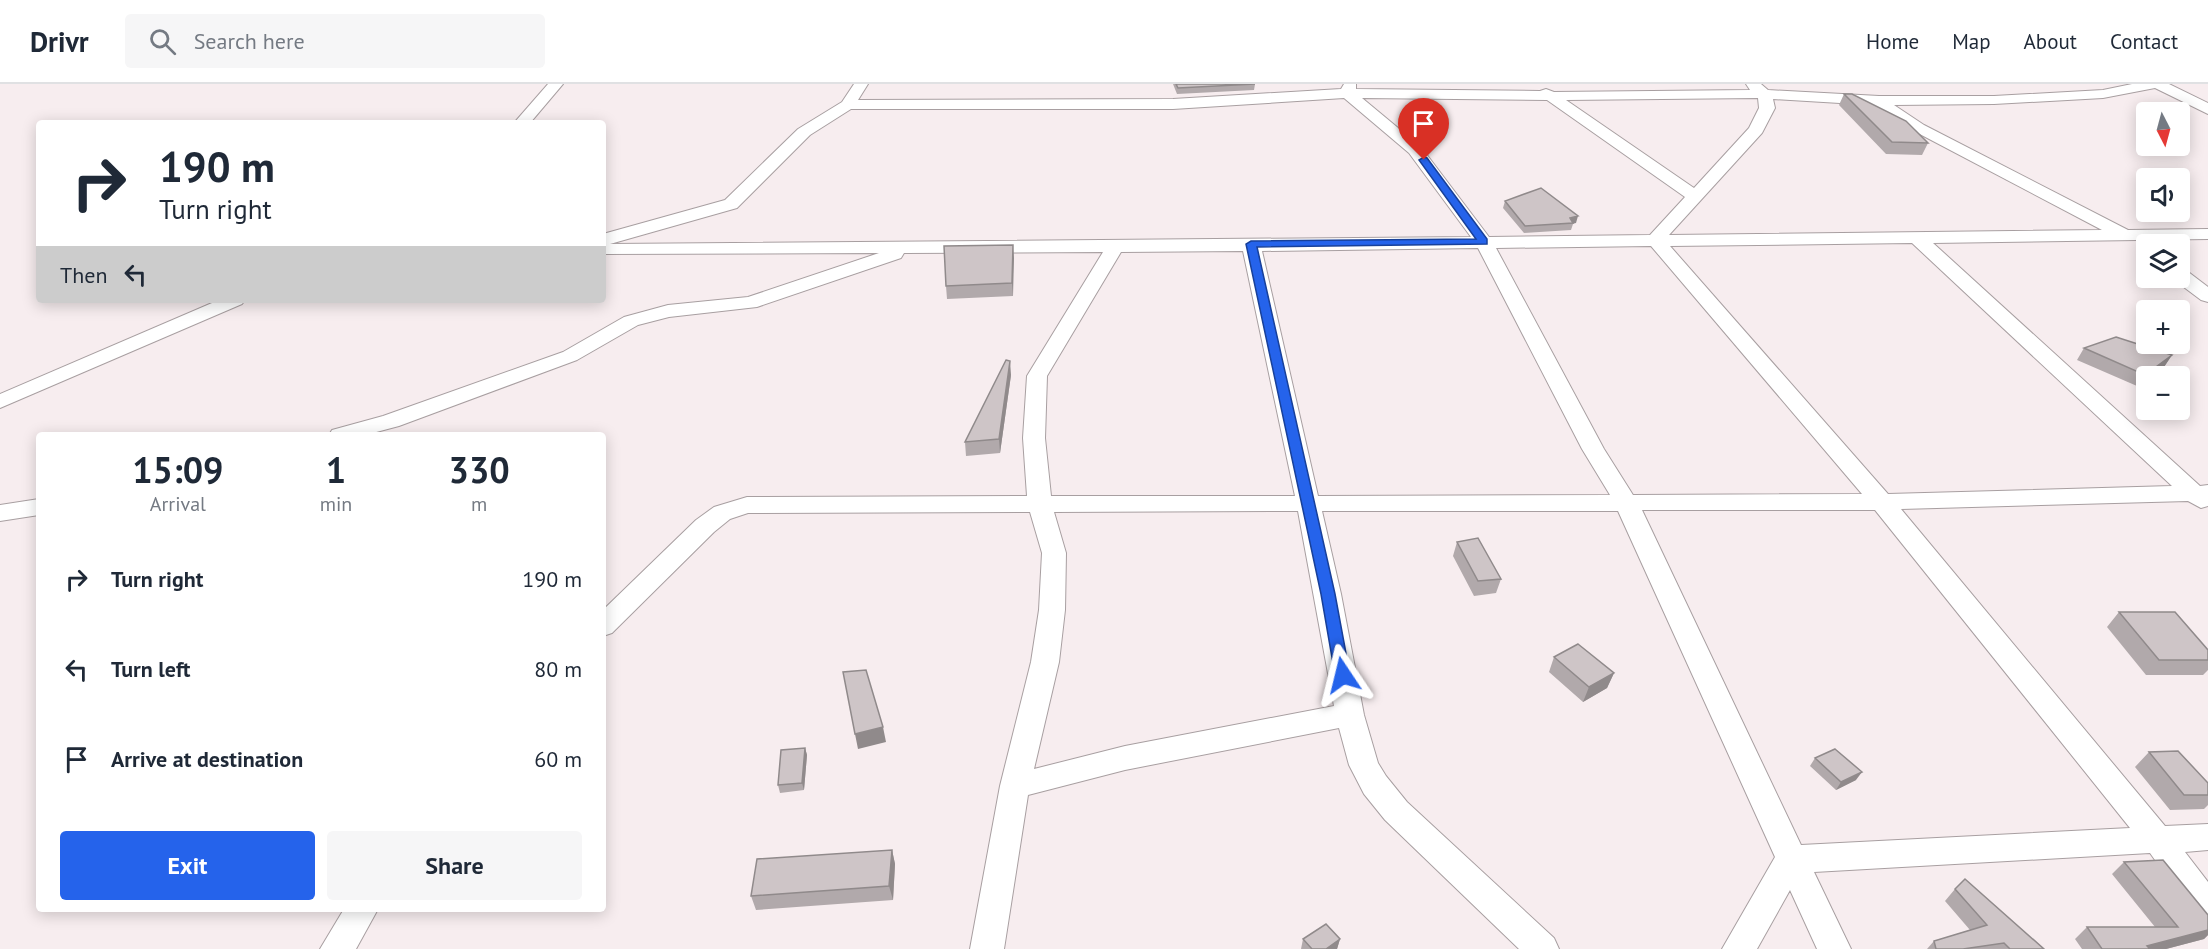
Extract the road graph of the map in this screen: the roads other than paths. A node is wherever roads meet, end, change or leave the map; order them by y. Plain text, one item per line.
1 (556, 84) edge
2 (861, 84) edge
3 (1535, 84) edge
4 (1854, 84) edge
5 (2156, 84) edge
6 (1349, 88) edge
7 (1757, 89) edge
8 (1550, 96) junction
9 (1876, 101) junction
10 (848, 105) junction
11 (2208, 108) edge
12 (525, 120) edge
13 (1695, 196) junction
14 (2208, 234) edge
15 (2124, 235) junction
16 (1916, 237) junction
17 (606, 239) edge
18 (1655, 240) junction
19 (1484, 242) junction
20 (1251, 244) junction
21 (2136, 244) edge
22 (1115, 247) junction
23 (915, 248) junction
24 (606, 249) edge
25 (2190, 283) edge
26 (2208, 296) edge
27 (228, 303) edge
28 (0, 402) edge
29 (351, 432) edge
30 (2203, 498) edge
31 (1882, 502) junction
32 (1308, 504) junction
33 (1627, 504) junction
34 (1040, 505) junction
35 (36, 507) edge
36 (0, 513) edge
37 (606, 623) edge
38 (1350, 715) junction
39 (1015, 786) junction
40 (2208, 837) edge
41 (2159, 841) junction
42 (1791, 859) junction
43 (2208, 908) edge
44 (360, 912) edge
45 (337, 949) edge
46 (987, 949) edge
47 (1542, 949) edge
48 (1739, 949) edge
49 (1834, 949) edge

1 - 12 street
2 - 10 street
3 - 8 street
4 - 9 street
5 - 9 street
5 - 11 street
6 - 8 street
6 - 10 street
6 - 19 street
7 - 8 street
7 - 9 street
7 - 13 street
8 - 13 street
9 - 15 street
10 - 17 street
13 - 18 street
14 - 15 street
15 - 16 street
15 - 21 street
16 - 18 street
16 - 30 street
18 - 19 street
18 - 31 street
19 - 20 street
19 - 33 street
20 - 22 street
20 - 32 street
22 - 23 street
22 - 34 street
23 - 24 street
23 - 29 street
25 - 26 street
27 - 28 street
30 - 31 street
31 - 33 street
31 - 41 street
32 - 33 street
32 - 34 street
32 - 38 street
33 - 42 street
34 - 37 street
34 - 39 street
35 - 36 street
38 - 39 street
38 - 47 street
39 - 46 street
40 - 41 street
41 - 42 street
41 - 43 street
42 - 48 street
42 - 49 street
44 - 45 street

